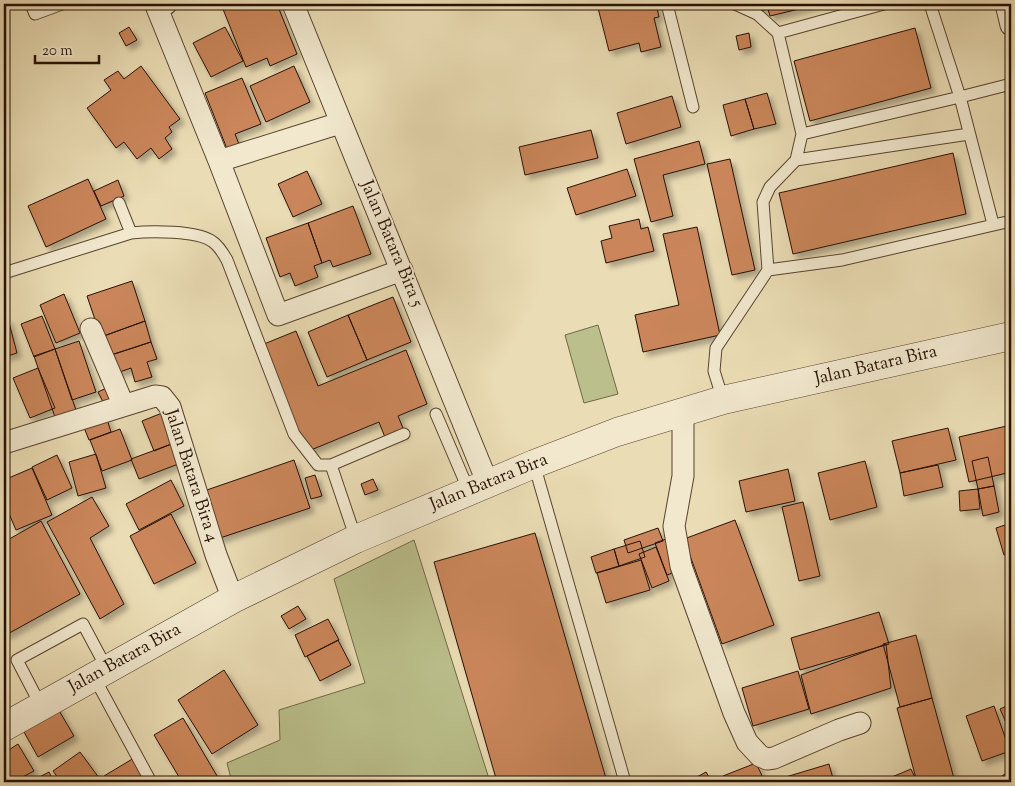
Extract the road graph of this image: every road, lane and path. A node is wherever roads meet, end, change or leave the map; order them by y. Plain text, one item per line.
1 (31, 4) edge
2 (62, 4) edge
3 (293, 4) edge
4 (667, 4) edge
5 (735, 4) edge
6 (884, 4) edge
7 (930, 4) edge
8 (1006, 4) edge
9 (160, 5) edge
10 (1011, 25) edge
11 (778, 33) junction
12 (1011, 84) edge
13 (960, 97) junction
14 (693, 107) dead end
15 (340, 123) junction
16 (802, 134) junction
17 (969, 134) junction
18 (796, 160) junction
19 (220, 161) junction
20 (119, 202) dead end
21 (1011, 221) edge
22 (993, 224) junction
23 (130, 233) junction
24 (402, 270) junction
25 (768, 270) junction
26 (4, 273) edge
27 (91, 329) dead end
28 (1011, 336) edge
29 (723, 400) junction
30 (123, 404) junction
31 (683, 412) junction
32 (436, 414) dead end
33 (404, 434) dead end
34 (4, 443) edge
35 (534, 464) junction
36 (332, 465) junction
37 (479, 487) junction
38 (356, 539) junction
39 (233, 599) junction
40 (100, 673) junction
41 (41, 706) junction
42 (860, 723) dead end
43 (4, 727) edge
44 (151, 782) edge
45 (625, 782) edge

1 - 2 lane
3 - 15 street, Jalan Batara Bira 5
4 - 14 lane
5 - 11 lane
6 - 11 lane
7 - 13 lane
8 - 10 street
9 - 19 street
11 - 16 lane
12 - 13 lane
13 - 16 lane
13 - 17 lane
15 - 19 street
15 - 24 street, Jalan Batara Bira 5
16 - 18 lane
17 - 18 lane
17 - 22 lane
18 - 25 lane
19 - 24 street
20 - 23 lane
21 - 22 lane
22 - 25 lane
23 - 26 lane
23 - 36 lane
24 - 37 street, Jalan Batara Bira 5
25 - 29 lane
27 - 30 street
28 - 29 street, Jalan Batara Bira
29 - 31 street, Jalan Batara Bira
30 - 34 street, Jalan Batara Bira 4
30 - 39 street, Jalan Batara Bira 4
31 - 35 street, Jalan Batara Bira
31 - 42 street
32 - 37 lane
33 - 36 lane
35 - 37 street, Jalan Batara Bira
35 - 45 lane
36 - 38 lane
37 - 38 street, Jalan Batara Bira
38 - 39 street, Jalan Batara Bira
39 - 40 street, Jalan Batara Bira
40 - 41 street, Jalan Batara Bira
40 - 41 lane
40 - 44 lane
41 - 43 street, Jalan Batara Bira

